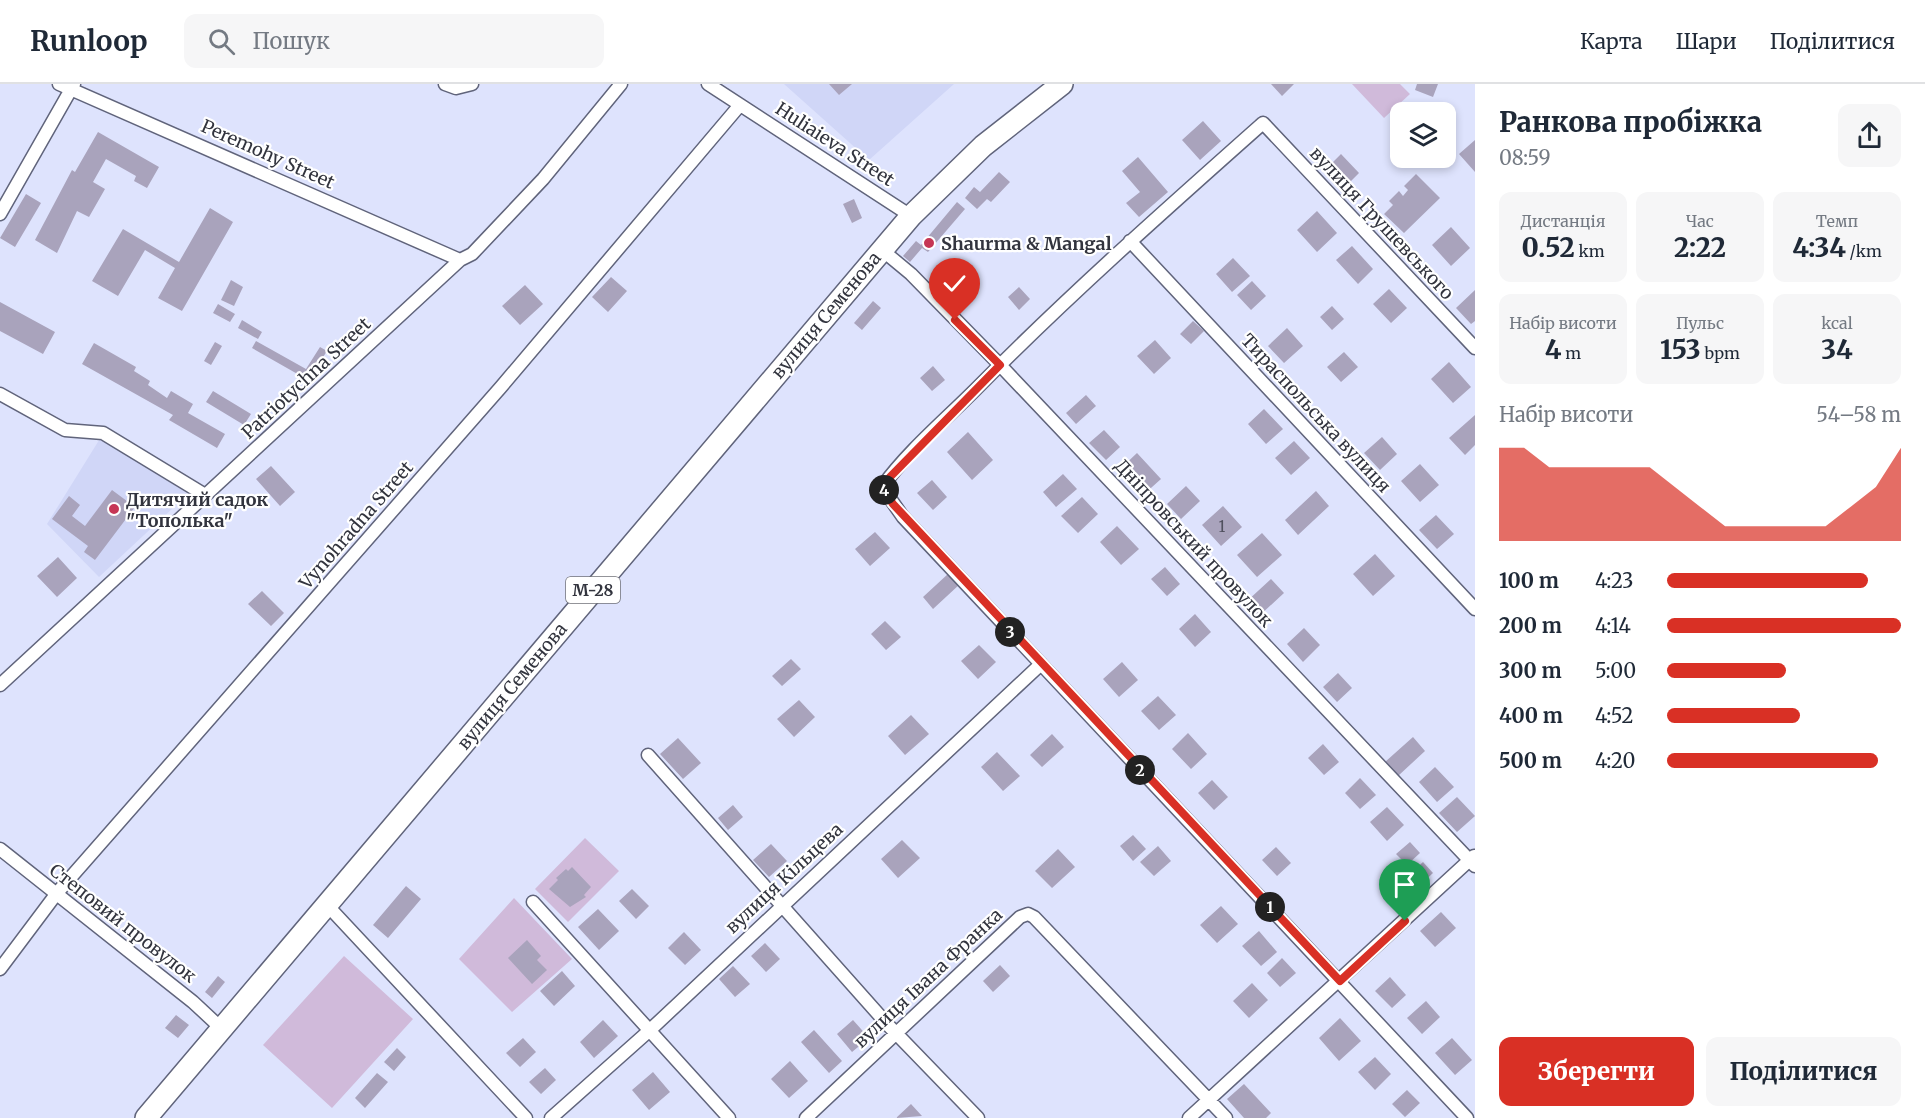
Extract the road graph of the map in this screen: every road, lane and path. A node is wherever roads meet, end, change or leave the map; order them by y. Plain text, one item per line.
1 (445, 84) edge
2 (472, 84) edge
3 (708, 84) edge
4 (1062, 84) edge
5 (68, 85) edge
6 (623, 85) edge
7 (740, 105) junction
8 (0, 214) edge
9 (911, 216) junction
10 (1130, 241) junction
11 (882, 250) junction
12 (460, 260) junction
13 (1475, 348) edge
14 (1000, 365) junction
15 (0, 394) edge
16 (205, 495) junction
17 (1475, 609) edge
18 (1041, 664) junction
19 (0, 685) edge
20 (648, 755) dead end
21 (0, 849) edge
22 (1473, 860) edge
23 (57, 893) junction
24 (533, 902) dead end
25 (327, 905) junction
26 (780, 905) junction
27 (0, 969) edge
28 (1340, 981) junction
29 (222, 1029) junction
30 (650, 1030) junction
31 (897, 1033) junction
32 (1209, 1100) junction
33 (146, 1118) edge
34 (526, 1118) edge
35 (551, 1118) edge
36 (729, 1118) edge
37 (806, 1118) edge
38 (978, 1118) edge
39 (1189, 1118) edge
40 (1226, 1118) edge
41 (1467, 1118) edge

1 - 2 street
3 - 7 street, Huliaieva Street
4 - 9 highway, вулиця Семенова / М-28
5 - 8 street
5 - 12 street, Peremohy Street
6 - 12 street, Patriotychna Street
7 - 9 street, Huliaieva Street
7 - 23 street, Vynohradna Street
9 - 11 highway, вулиця Семенова / М-28
10 - 13 street, вулиця Грушевського
10 - 14 street
10 - 17 street, Тираспольська вулиця
11 - 14 street, Дніпровський провулок
11 - 25 highway, вулиця Семенова / М-28
12 - 16 street, Patriotychna Street
14 - 18 street
14 - 22 street, Дніпровський провулок
15 - 16 street
16 - 19 street, Patriotychna Street
18 - 26 street, вулиця Кільцева
18 - 28 street
20 - 26 street
21 - 23 street, Степовий провулок
22 - 28 street
23 - 27 street, Vynohradna Street
23 - 29 street, Степовий провулок
24 - 30 street
25 - 29 highway, вулиця Семенова / М-28
25 - 34 street
26 - 30 street, вулиця Кільцева
26 - 31 street
28 - 32 street
28 - 41 street
29 - 33 highway, вулиця Семенова / М-28
30 - 35 street, вулиця Кільцева
30 - 36 street
31 - 32 street, вулиця Івана Франка
31 - 37 street, вулиця Івана Франка
31 - 38 street
32 - 39 street
32 - 40 street, вулиця Івана Франка

